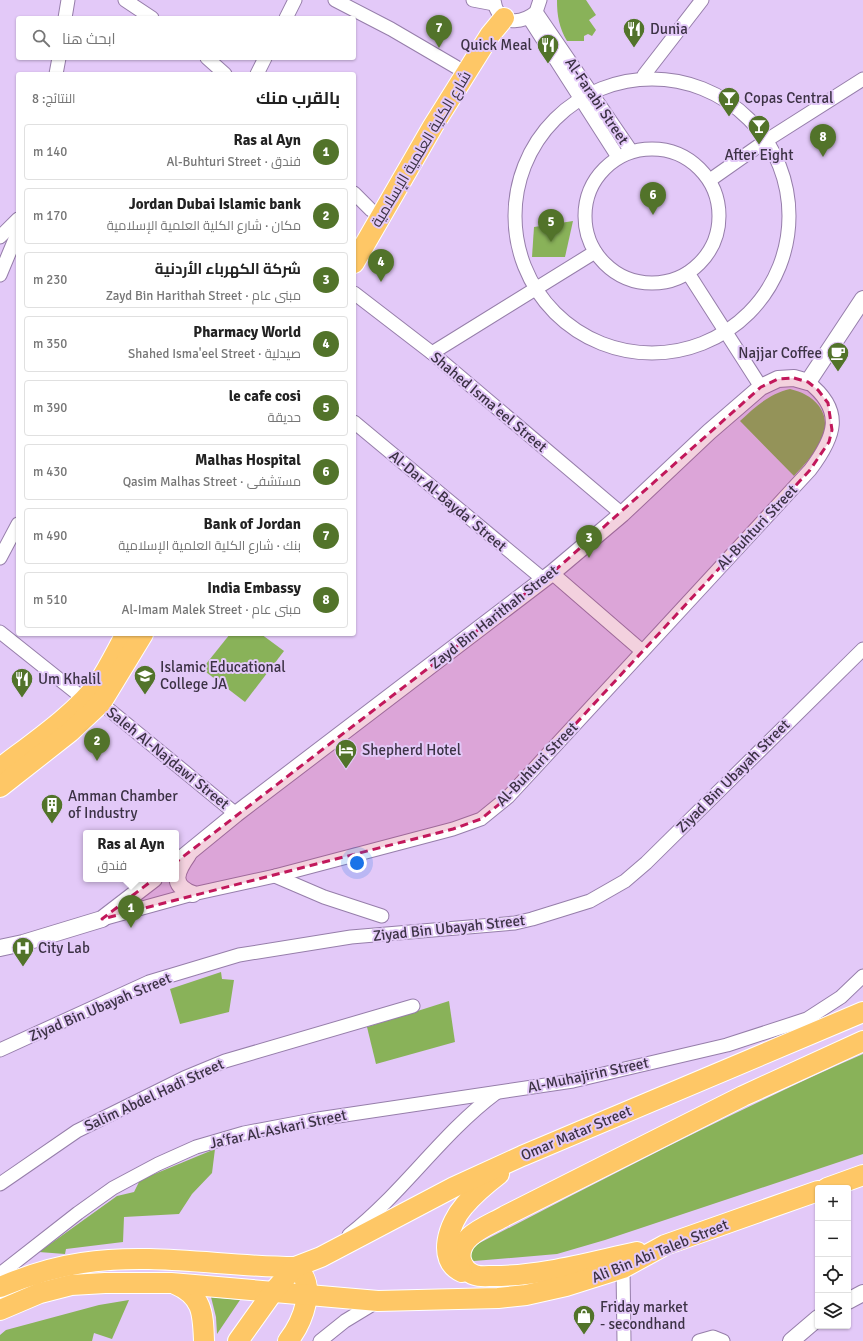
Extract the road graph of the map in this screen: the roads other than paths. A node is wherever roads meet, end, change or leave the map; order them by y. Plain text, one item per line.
1 (68, 0) edge
2 (125, 0) edge
3 (295, 0) edge
4 (335, 0) edge
5 (473, 0) edge
6 (702, 0) edge
7 (497, 8) edge
8 (535, 10) edge
9 (65, 16) edge
10 (149, 16) edge
11 (287, 16) edge
12 (58, 60) edge
13 (209, 60) edge
14 (264, 60) edge
15 (456, 67) junction
16 (56, 72) edge
17 (223, 72) edge
18 (258, 72) edge
19 (644, 75) junction
20 (863, 79) edge
21 (587, 97) junction
22 (767, 140) junction
23 (631, 151) junction
24 (618, 157) junction
25 (710, 180) junction
26 (356, 195) edge
27 (371, 210) junction
28 (16, 221) edge
29 (356, 236) edge
30 (0, 237) edge
31 (16, 237) edge
32 (595, 252) junction
33 (356, 260) edge
34 (688, 273) junction
35 (0, 275) edge
36 (535, 291) junction
37 (356, 295) edge
38 (863, 299) edge
39 (727, 332) junction
40 (432, 353) junction
41 (808, 382) junction
42 (761, 387) junction
43 (356, 424) edge
44 (622, 514) junction
45 (16, 528) edge
46 (0, 558) edge
47 (548, 576) junction
48 (0, 632) edge
49 (125, 636) edge
50 (142, 636) edge
51 (863, 649) edge
52 (642, 651) junction
53 (93, 701) junction
54 (0, 768) edge
55 (0, 787) edge
56 (236, 814) junction
57 (191, 852) junction
58 (179, 861) edge
59 (179, 872) edge
60 (275, 876) junction
61 (150, 882) edge
62 (178, 882) edge
63 (193, 894) junction
64 (382, 916) dead end
65 (102, 919) junction
66 (2, 950) edge
67 (863, 976) edge
68 (413, 1006) dead end
69 (863, 1012) edge
70 (863, 1041) edge
71 (0, 1050) edge
72 (497, 1092) junction
73 (522, 1156) junction
74 (863, 1175) edge
75 (0, 1184) edge
76 (835, 1185) edge
77 (815, 1192) edge
78 (332, 1251) junction
79 (621, 1262) junction
80 (0, 1274) edge
81 (475, 1275) junction
82 (302, 1280) junction
83 (171, 1283) junction
84 (0, 1287) edge
85 (273, 1292) junction
86 (863, 1293) edge
87 (851, 1299) edge
88 (378, 1302) junction
89 (0, 1310) edge
90 (815, 1321) edge
91 (204, 1341) edge
92 (238, 1341) edge
93 (288, 1341) edge
94 (320, 1341) edge
95 (624, 1341) edge
96 (699, 1341) edge
97 (723, 1341) edge
98 (791, 1341) edge

1 - 9 street
2 - 10 street
3 - 11 street
4 - 15 street
5 - 7 street
6 - 19 street
7 - 8 street
7 - 15 main road, شارع الكلية العلمية الإسلامية
7 - 33 main road, شارع الكلية العلمية الإسلامية
8 - 21 street, Al-Farabi Street
12 - 16 street
13 - 17 street
14 - 18 street
15 - 27 main road, شارع الكلية العلمية الإسلامية
19 - 21 street
19 - 22 street
20 - 22 street
21 - 23 street, Al-Farabi Street
21 - 24 street, Al-Farabi Street
21 - 36 street
22 - 25 street
22 - 39 street
23 - 24 street
23 - 25 street
24 - 32 street
25 - 34 street
26 - 27 street
27 - 29 main road, شارع الكلية العلمية الإسلامية
28 - 30 street
31 - 35 street
32 - 34 street
32 - 36 street
34 - 39 street
36 - 39 street
36 - 40 street
37 - 40 street, Shahed Isma'eel Street
38 - 41 street
39 - 42 street
40 - 44 street, Shahed Isma'eel Street
41 - 42 street, Zayd Bin Harithah Street
41 - 52 street, Al-Buhturi Street
42 - 44 street, Zayd Bin Harithah Street
43 - 47 street, Al-Dar Al-Bayda' Street
44 - 47 street, Zayd Bin Harithah Street
45 - 46 street
47 - 52 street, Al-Dar Al-Bayda' Street
47 - 56 street, Zayd Bin Harithah Street
48 - 53 street, Saleh Al-Najdawi Street
49 - 53 main road
50 - 53 main road
51 - 71 street, Ziyad Bin Ubayah Street
52 - 60 street, Al-Buhturi Street
53 - 54 main road
53 - 55 main road
53 - 56 street, Saleh Al-Najdawi Street
56 - 57 street, Zayd Bin Harithah Street
57 - 58 street, Zayd Bin Harithah Street
57 - 59 street
60 - 63 street, Al-Buhturi Street
60 - 64 street
61 - 65 street
62 - 63 street
63 - 65 street, Al-Buhturi Street
65 - 66 street, Al-Buhturi Street
67 - 72 street, Al-Muhajirin Street
68 - 75 street, Salim Abdel Hadi Street
69 - 73 main road, Omar Matar Street
70 - 81 main road
72 - 78 street
72 - 80 street, Jaʻfar Al-Askari Street
73 - 78 main road, Omar Matar Street
73 - 81 main road
74 - 76 main road
77 - 79 main road, Ali Bin Abi Taleb Street
78 - 82 main road, Omar Matar Street
79 - 81 main road
79 - 88 main road, Ali Bin Abi Taleb Street
79 - 95 street
82 - 84 main road
82 - 85 main road
82 - 85 main road
82 - 88 main road, Ali Bin Abi Taleb Street
82 - 93 main road
83 - 85 main road
83 - 89 main road
83 - 91 main road
85 - 92 main road
86 - 87 street
88 - 94 street
90 - 98 street
96 - 97 street

